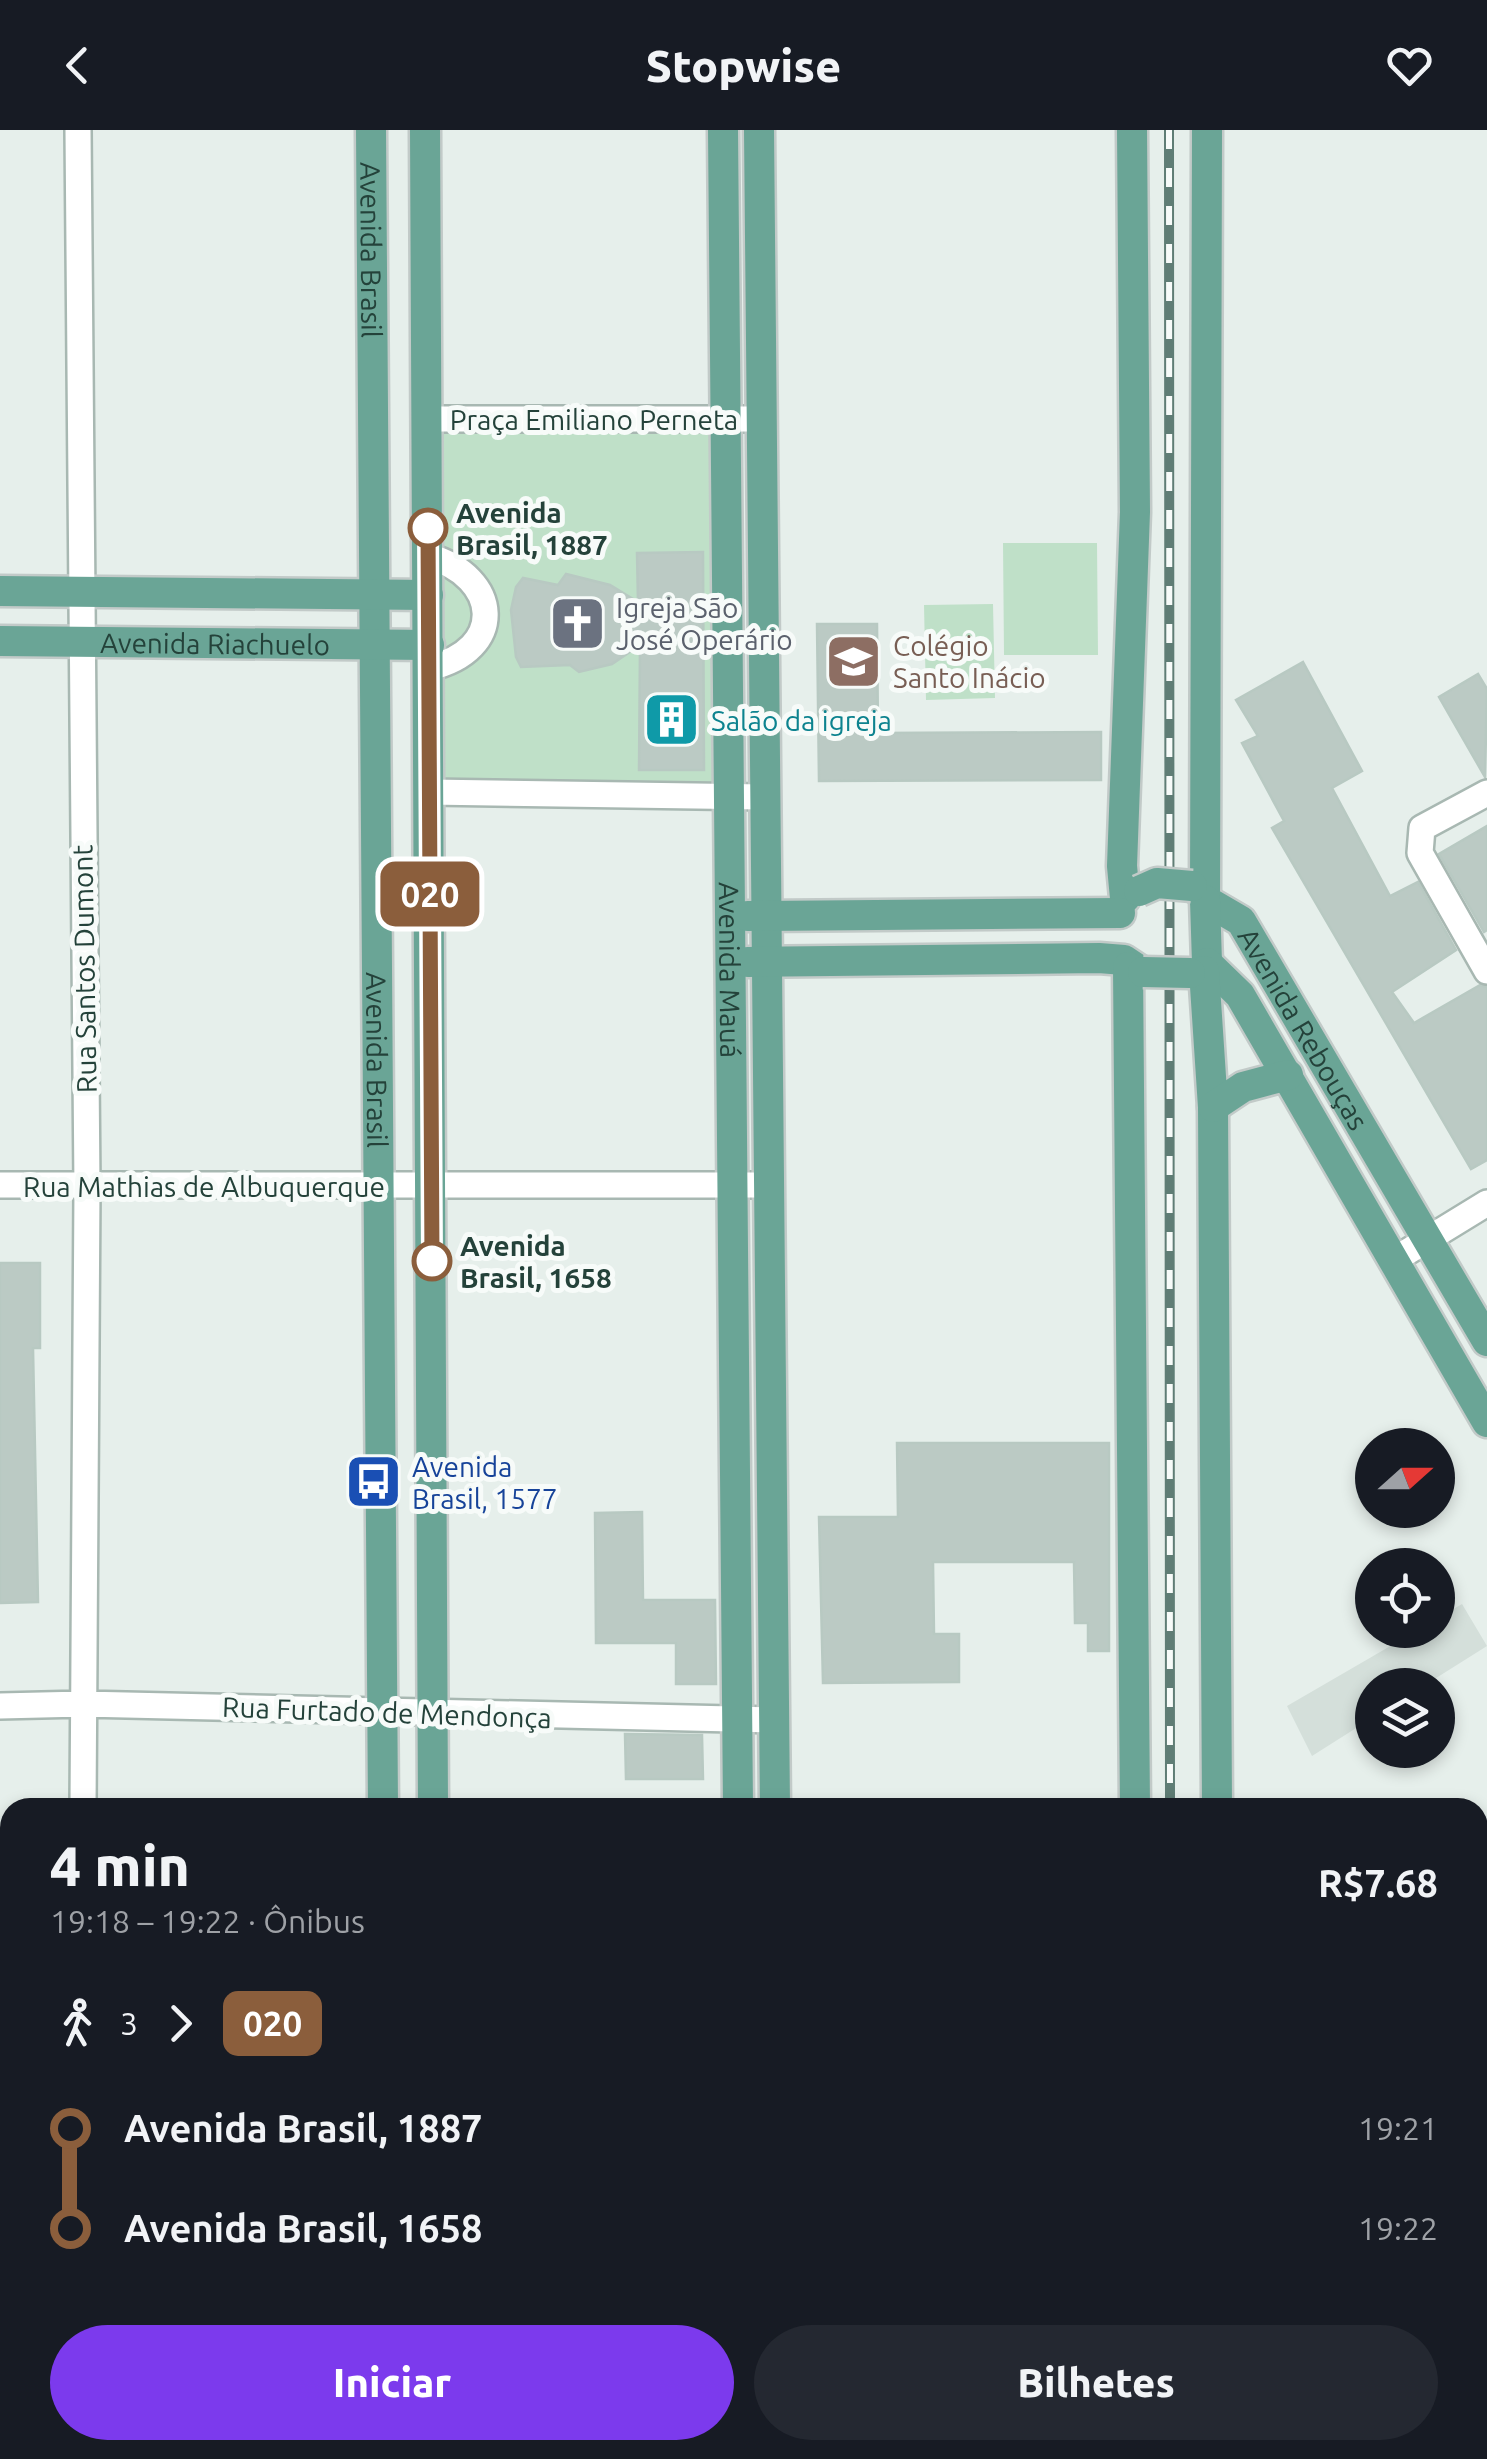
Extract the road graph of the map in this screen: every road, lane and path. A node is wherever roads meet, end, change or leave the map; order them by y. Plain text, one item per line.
1 (78, 130) edge
2 (371, 130) edge
3 (425, 130) edge
4 (723, 130) edge
5 (759, 130) edge
6 (1132, 130) edge
7 (1206, 130) edge
8 (729, 418) junction
9 (762, 418) junction
10 (427, 419) junction
11 (428, 556) junction
12 (0, 591) edge
13 (81, 593) junction
14 (373, 594) junction
15 (428, 596) junction
16 (0, 642) edge
17 (80, 644) junction
18 (373, 644) junction
19 (429, 657) junction
20 (429, 792) junction
21 (1487, 793) edge
22 (730, 796) junction
23 (766, 796) junction
24 (1201, 893) junction
25 (1128, 900) junction
26 (943, 914) junction
27 (730, 916) junction
28 (766, 916) junction
29 (944, 960) junction
30 (730, 962) junction
31 (766, 962) junction
32 (1132, 966) junction
33 (1200, 969) junction
34 (1487, 971) edge
35 (1288, 1076) junction
36 (1213, 1108) junction
37 (731, 1185) junction
38 (768, 1185) junction
39 (0, 1186) edge
40 (378, 1186) junction
41 (432, 1186) junction
42 (87, 1188) junction
43 (1487, 1203) edge
44 (1428, 1240) junction
45 (1394, 1260) junction
46 (1487, 1340) edge
47 (1487, 1422) edge
48 (83, 1704) junction
49 (0, 1706) edge
50 (382, 1710) junction
51 (432, 1715) junction
52 (737, 1720) junction
53 (774, 1720) junction
54 (83, 1798) edge
55 (383, 1798) edge
56 (433, 1798) edge
57 (738, 1798) edge
58 (775, 1798) edge
59 (1135, 1798) edge
60 (1217, 1798) edge

1 - 13 street, Rua Santos Dumont
2 - 14 main road, Avenida Brasil
3 - 10 main road, Avenida Brasil
4 - 8 main road, Avenida Mauá
5 - 9 main road, Avenida Mauá
6 - 25 main road
7 - 24 main road
8 - 9 street, Praça Emiliano Perneta
8 - 10 street, Praça Emiliano Perneta
8 - 22 main road, Avenida Mauá
9 - 23 main road, Avenida Mauá
10 - 11 main road, Avenida Brasil
11 - 15 main road, Avenida Brasil
11 - 19 street
12 - 13 main road, Avenida Riachuelo
13 - 14 main road, Avenida Riachuelo
13 - 17 street, Rua Santos Dumont
14 - 15 main road, Avenida Riachuelo
14 - 18 main road, Avenida Brasil
15 - 19 main road, Avenida Brasil
16 - 17 main road, Avenida Riachuelo
17 - 18 main road, Avenida Riachuelo
17 - 42 street, Rua Santos Dumont
18 - 19 main road, Avenida Riachuelo
18 - 40 main road, Avenida Brasil
19 - 20 main road, Avenida Brasil
20 - 22 street
20 - 41 main road, Avenida Brasil
21 - 34 street
22 - 23 street
22 - 27 main road, Avenida Mauá
23 - 28 main road, Avenida Mauá
24 - 25 main road, bridge
24 - 33 main road
24 - 44 main road, Avenida Rebouças
25 - 26 main road
25 - 32 main road
26 - 28 main road
26 - 29 main road
27 - 28 main road
27 - 30 main road, Avenida Mauá
28 - 31 main road, Avenida Mauá
29 - 31 main road
29 - 32 main road
30 - 31 main road
30 - 37 main road, Avenida Mauá
31 - 38 main road, Avenida Mauá
32 - 33 main road, bridge
32 - 59 main road
33 - 35 main road, Avenida Rebouças
33 - 36 main road
35 - 36 main road
35 - 45 main road, Avenida Rebouças
36 - 60 main road
37 - 38 street, Rua Mathias de Albuquerque
37 - 41 street, Rua Mathias de Albuquerque
37 - 52 main road, Avenida Mauá
38 - 53 main road, Avenida Mauá
39 - 42 street, Rua Mathias de Albuquerque
40 - 41 street, Rua Mathias de Albuquerque
40 - 42 street, Rua Mathias de Albuquerque
40 - 50 main road, Avenida Brasil
41 - 51 main road, Avenida Brasil
42 - 48 street, Rua Santos Dumont
43 - 44 street
44 - 45 street
44 - 46 main road, Avenida Rebouças
45 - 47 main road, Avenida Rebouças
48 - 49 street, Rua Furtado de Mendonça
48 - 50 street, Rua Furtado de Mendonça
48 - 54 street, Rua Santos Dumont
50 - 51 street, Rua Furtado de Mendonça
50 - 55 main road, Avenida Brasil
51 - 52 street, Rua Furtado de Mendonça
51 - 56 main road, Avenida Brasil
52 - 53 street, Rua Furtado de Mendonça
52 - 57 main road, Avenida Mauá
53 - 58 main road, Avenida Mauá

